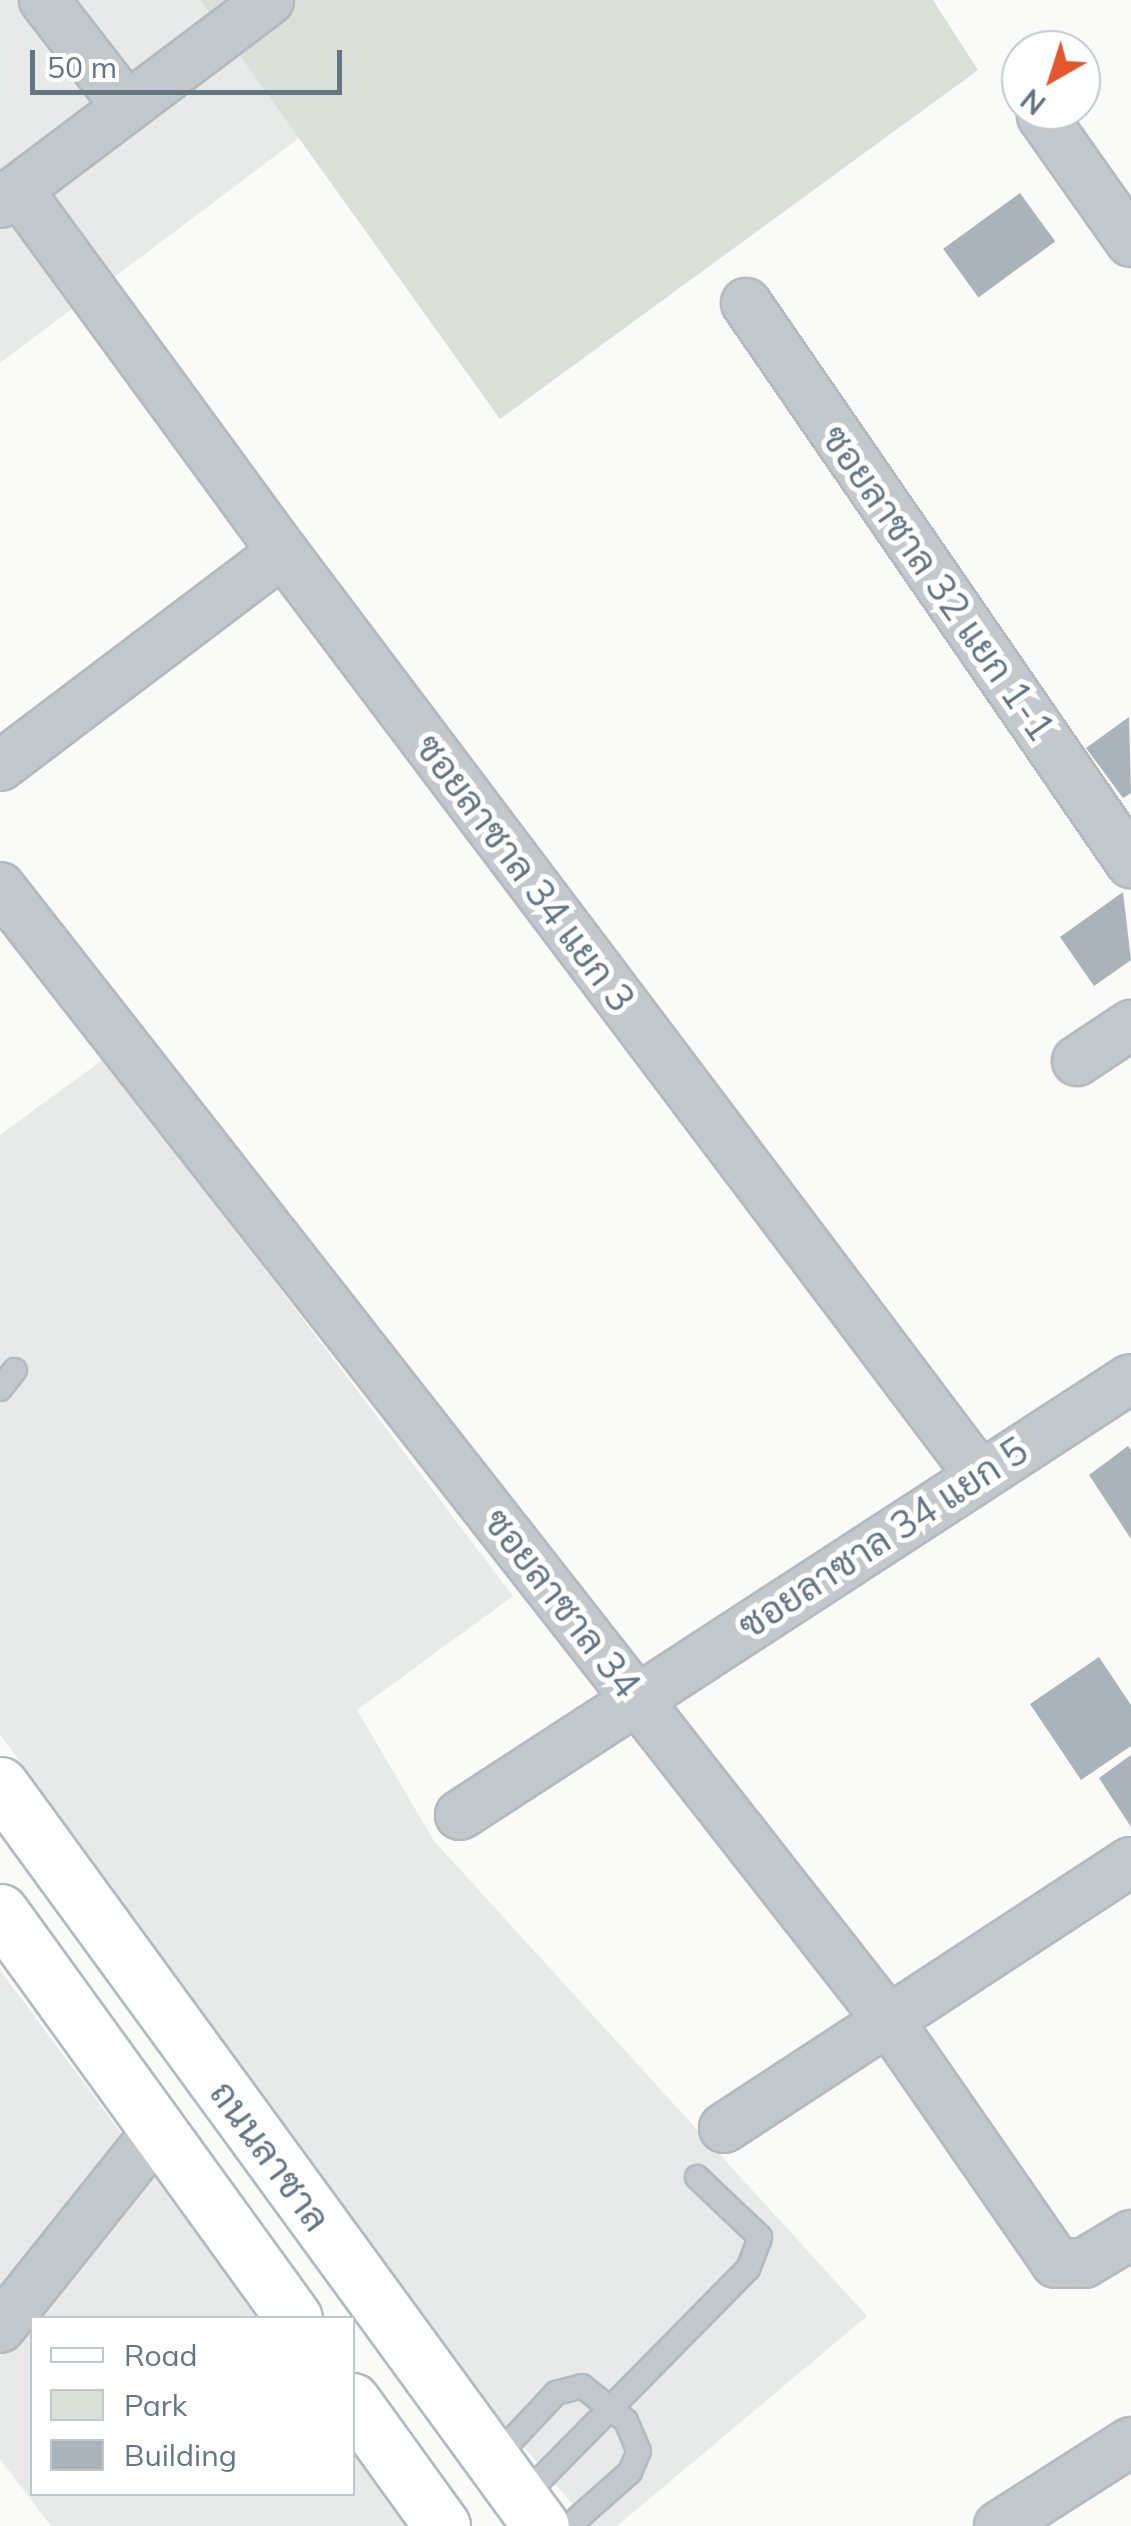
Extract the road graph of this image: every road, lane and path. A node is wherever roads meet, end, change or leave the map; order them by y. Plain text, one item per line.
1 (44, 0) edge
2 (269, 0) edge
3 (127, 107) junction
4 (1052, 130) edge
5 (9, 196) edge
6 (1131, 242) edge
7 (746, 303) dead end
8 (283, 552) junction
9 (0, 766) edge
10 (1131, 862) edge
11 (0, 887) edge
12 (1131, 1025) edge
13 (1077, 1061) dead end
14 (15, 1370) dead end
15 (1130, 1379) edge
16 (0, 1389) edge
17 (980, 1476) junction
18 (636, 1697) junction
19 (0, 1785) edge
20 (460, 1815) dead end
21 (1131, 1862) edge
22 (0, 1912) edge
23 (888, 2020) junction
24 (724, 2128) dead end
25 (159, 2130) junction
26 (696, 2178) dead end
27 (1131, 2235) edge
28 (293, 2316) edge
29 (0, 2328) edge
30 (355, 2405) edge
31 (609, 2406) junction
32 (1130, 2445) edge
33 (518, 2495) edge
34 (442, 2526) edge
35 (569, 2526) edge
36 (999, 2526) edge

1 - 3 street
2 - 3 street
3 - 5 street
4 - 6 street
5 - 8 street, ซอยลาซาล 34 แยก 3
7 - 10 street, ซอยลาซาล 32 แยก 1-1
8 - 9 street
8 - 17 street, ซอยลาซาล 34 แยก 3
11 - 18 street, ซอยลาซาล 34
12 - 13 street
14 - 16 lane
15 - 17 street, ซอยลาซาล 34 แยก 5
17 - 18 street, ซอยลาซาล 34 แยก 5
18 - 20 street, ซอยลาซาล 34 แยก 5
18 - 23 street, ซอยลาซาล 34
19 - 33 street, ถนนลาซาล
21 - 23 street
22 - 25 street, ถนนลาซาล
23 - 24 street
23 - 27 street, ซอยลาซาล 34
25 - 28 street, ถนนลาซาล
25 - 29 street
26 - 31 lane
30 - 34 street
31 - 33 lane
31 - 33 lane
31 - 35 lane
32 - 36 street

